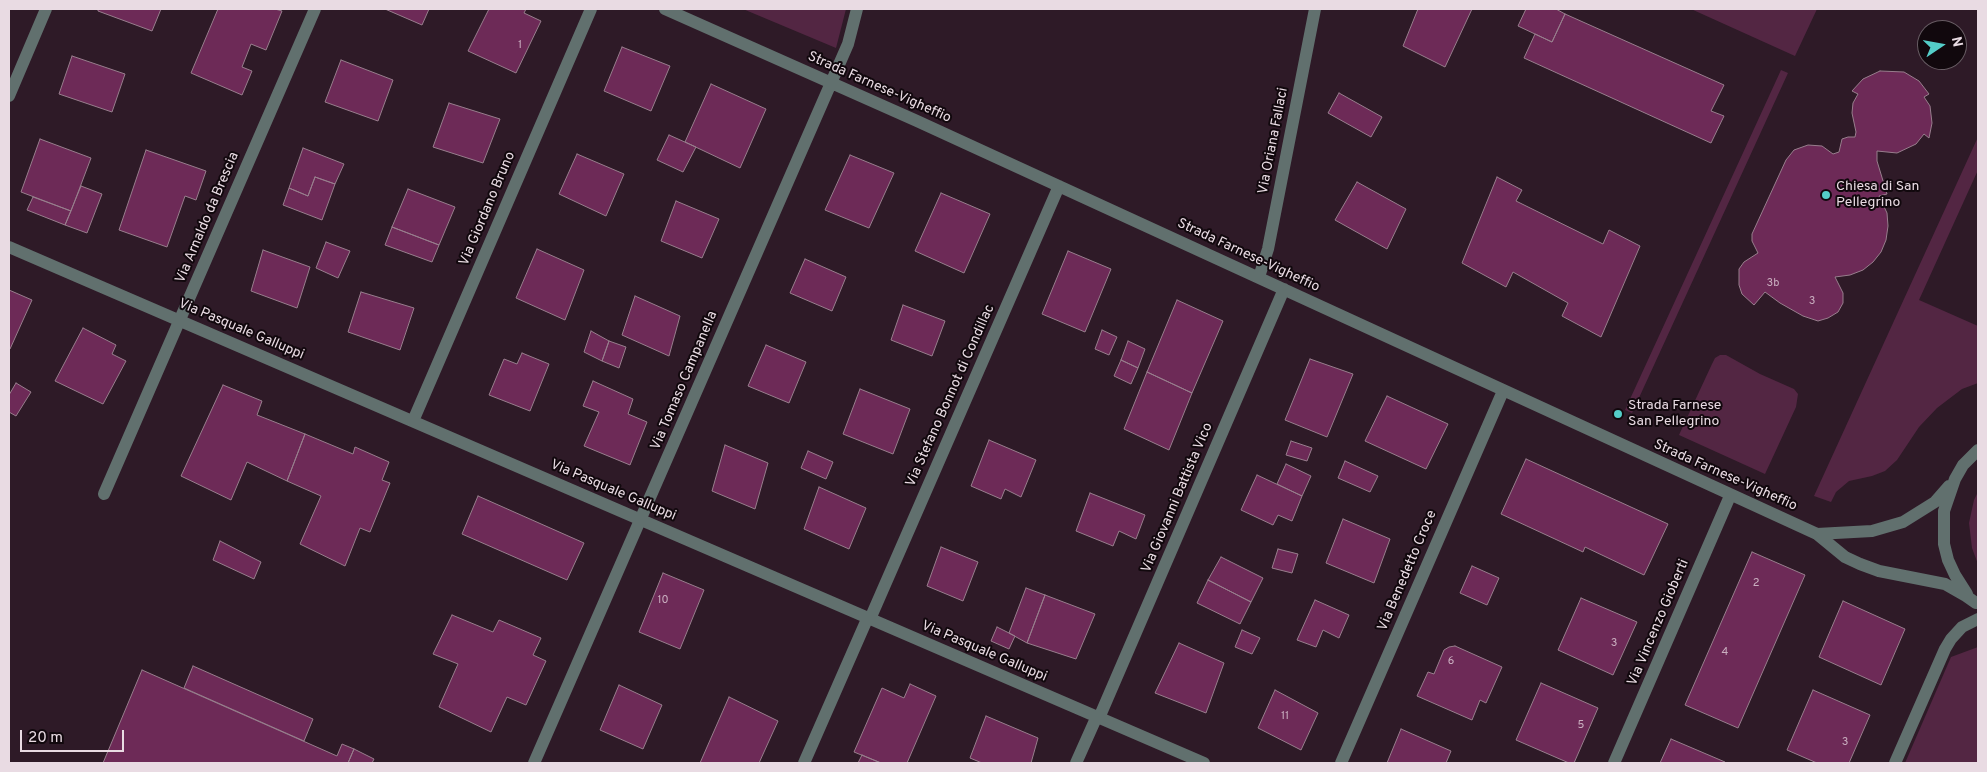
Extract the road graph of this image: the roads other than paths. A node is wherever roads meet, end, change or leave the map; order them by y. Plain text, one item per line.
1 (46, 9) edge
2 (315, 9) edge
3 (591, 9) edge
4 (665, 9) edge
5 (857, 9) edge
6 (1315, 9) edge
7 (831, 82) junction
8 (9, 96) edge
9 (1059, 186) junction
10 (9, 247) edge
11 (1259, 278) junction
12 (1284, 289) junction
13 (180, 320) junction
14 (1503, 391) junction
15 (413, 421) junction
16 (1978, 450) edge
17 (1954, 479) junction
18 (104, 494) dead end
19 (1730, 496) junction
20 (642, 520) junction
21 (1817, 534) junction
22 (1977, 604) edge
23 (869, 618) junction
24 (1978, 619) edge
25 (1098, 717) junction
26 (534, 763) edge
27 (804, 763) edge
28 (1076, 763) edge
29 (1204, 763) edge
30 (1342, 763) edge
31 (1614, 763) edge
32 (1895, 763) edge

1 - 8 street
2 - 13 street, Via Arnaldo da Brescia
3 - 15 street, Via Giordano Bruno
4 - 7 street, Strada Farnese-Vigheffio
5 - 7 street, Via Tomaso Campanella
6 - 11 street, Via Oriana Fallaci
7 - 9 street, Strada Farnese-Vigheffio
7 - 20 street, Via Tomaso Campanella
9 - 11 street, Strada Farnese-Vigheffio
9 - 23 street, Via Stefano Bonnot di Condillac
10 - 13 street, Via Pasquale Galluppi
11 - 12 street, Strada Farnese-Vigheffio
12 - 14 street, Strada Farnese-Vigheffio
12 - 25 street, Via Giovanni Battista Vico
13 - 15 street, Via Pasquale Galluppi
13 - 18 street, Via Arnaldo da Brescia
14 - 19 street, Strada Farnese-Vigheffio
14 - 30 street, Via Benedetto Croce
15 - 20 street, Via Pasquale Galluppi
16 - 17 street, Strada Farnese-Vigheffio
17 - 21 street, Strada Farnese-Vigheffio
17 - 22 street
19 - 21 street, Strada Farnese-Vigheffio
19 - 31 street, Via Vincenzo Gioberti
20 - 23 street, Via Pasquale Galluppi
20 - 26 street, Via Tomaso Campanella
21 - 22 street, Strada Farnese-Vigheffio
23 - 25 street, Via Pasquale Galluppi
23 - 27 street, Via Stefano Bonnot di Condillac
24 - 32 street
25 - 28 street, Via Giovanni Battista Vico
25 - 29 street, Via Pasquale Galluppi

